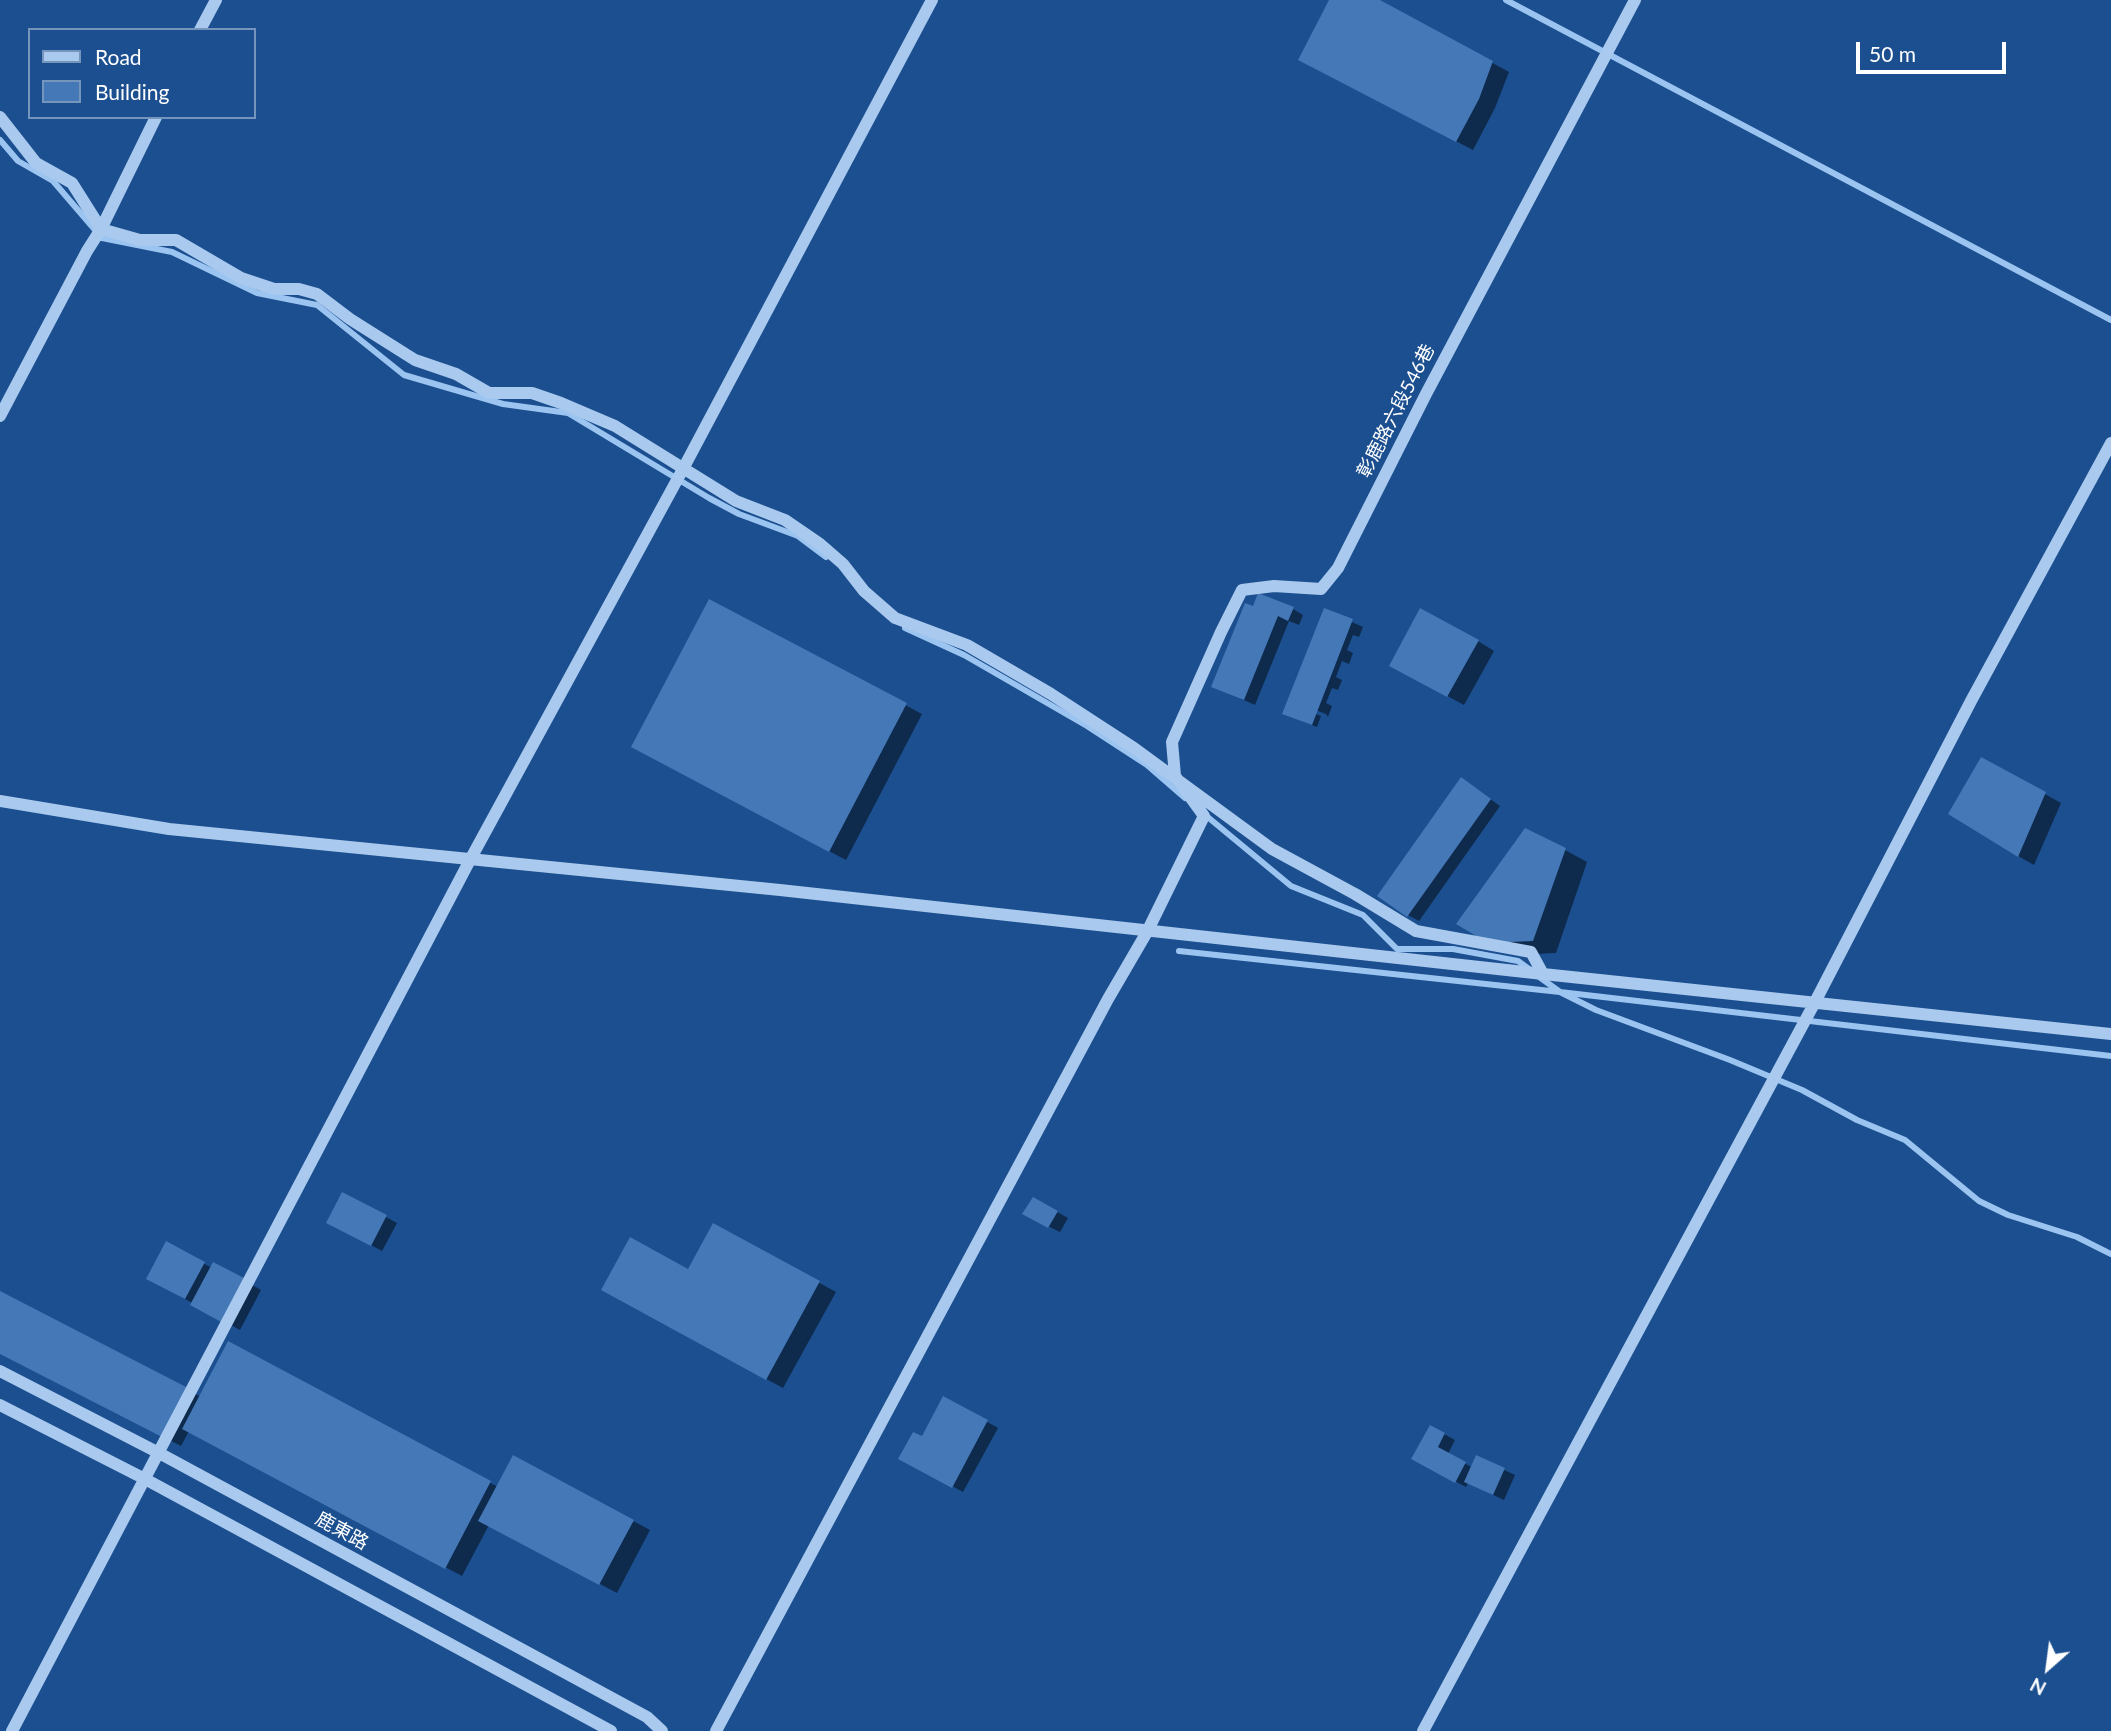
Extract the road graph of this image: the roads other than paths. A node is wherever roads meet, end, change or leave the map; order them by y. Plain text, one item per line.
1 (216, 0) edge
2 (932, 0) edge
3 (1635, 0) edge
4 (201, 28) edge
5 (0, 117) edge
6 (155, 119) edge
7 (101, 229) junction
8 (0, 416) edge
9 (2111, 443) edge
10 (683, 469) junction
11 (1175, 776) junction
12 (0, 801) edge
13 (470, 860) junction
14 (1147, 932) junction
15 (1543, 974) junction
16 (1814, 1004) junction
17 (2111, 1034) edge
18 (0, 1371) edge
19 (0, 1405) edge
20 (159, 1453) junction
21 (145, 1479) junction
22 (12, 1731) edge
23 (611, 1731) edge
24 (662, 1731) edge
25 (716, 1731) edge
26 (1423, 1731) edge

1 - 4 street
2 - 10 street
3 - 11 street, 彰鹿路六段546巷
5 - 7 street
6 - 7 street
7 - 8 street
7 - 10 street
9 - 16 street
10 - 11 street
10 - 13 street
11 - 14 street
11 - 15 street
12 - 13 street
13 - 14 street
13 - 20 street
14 - 15 street
14 - 25 street
15 - 16 street
16 - 17 street
16 - 26 street
18 - 20 street, 鹿東路
19 - 21 street
20 - 21 street
20 - 24 street, 鹿東路
21 - 22 street
21 - 23 street

